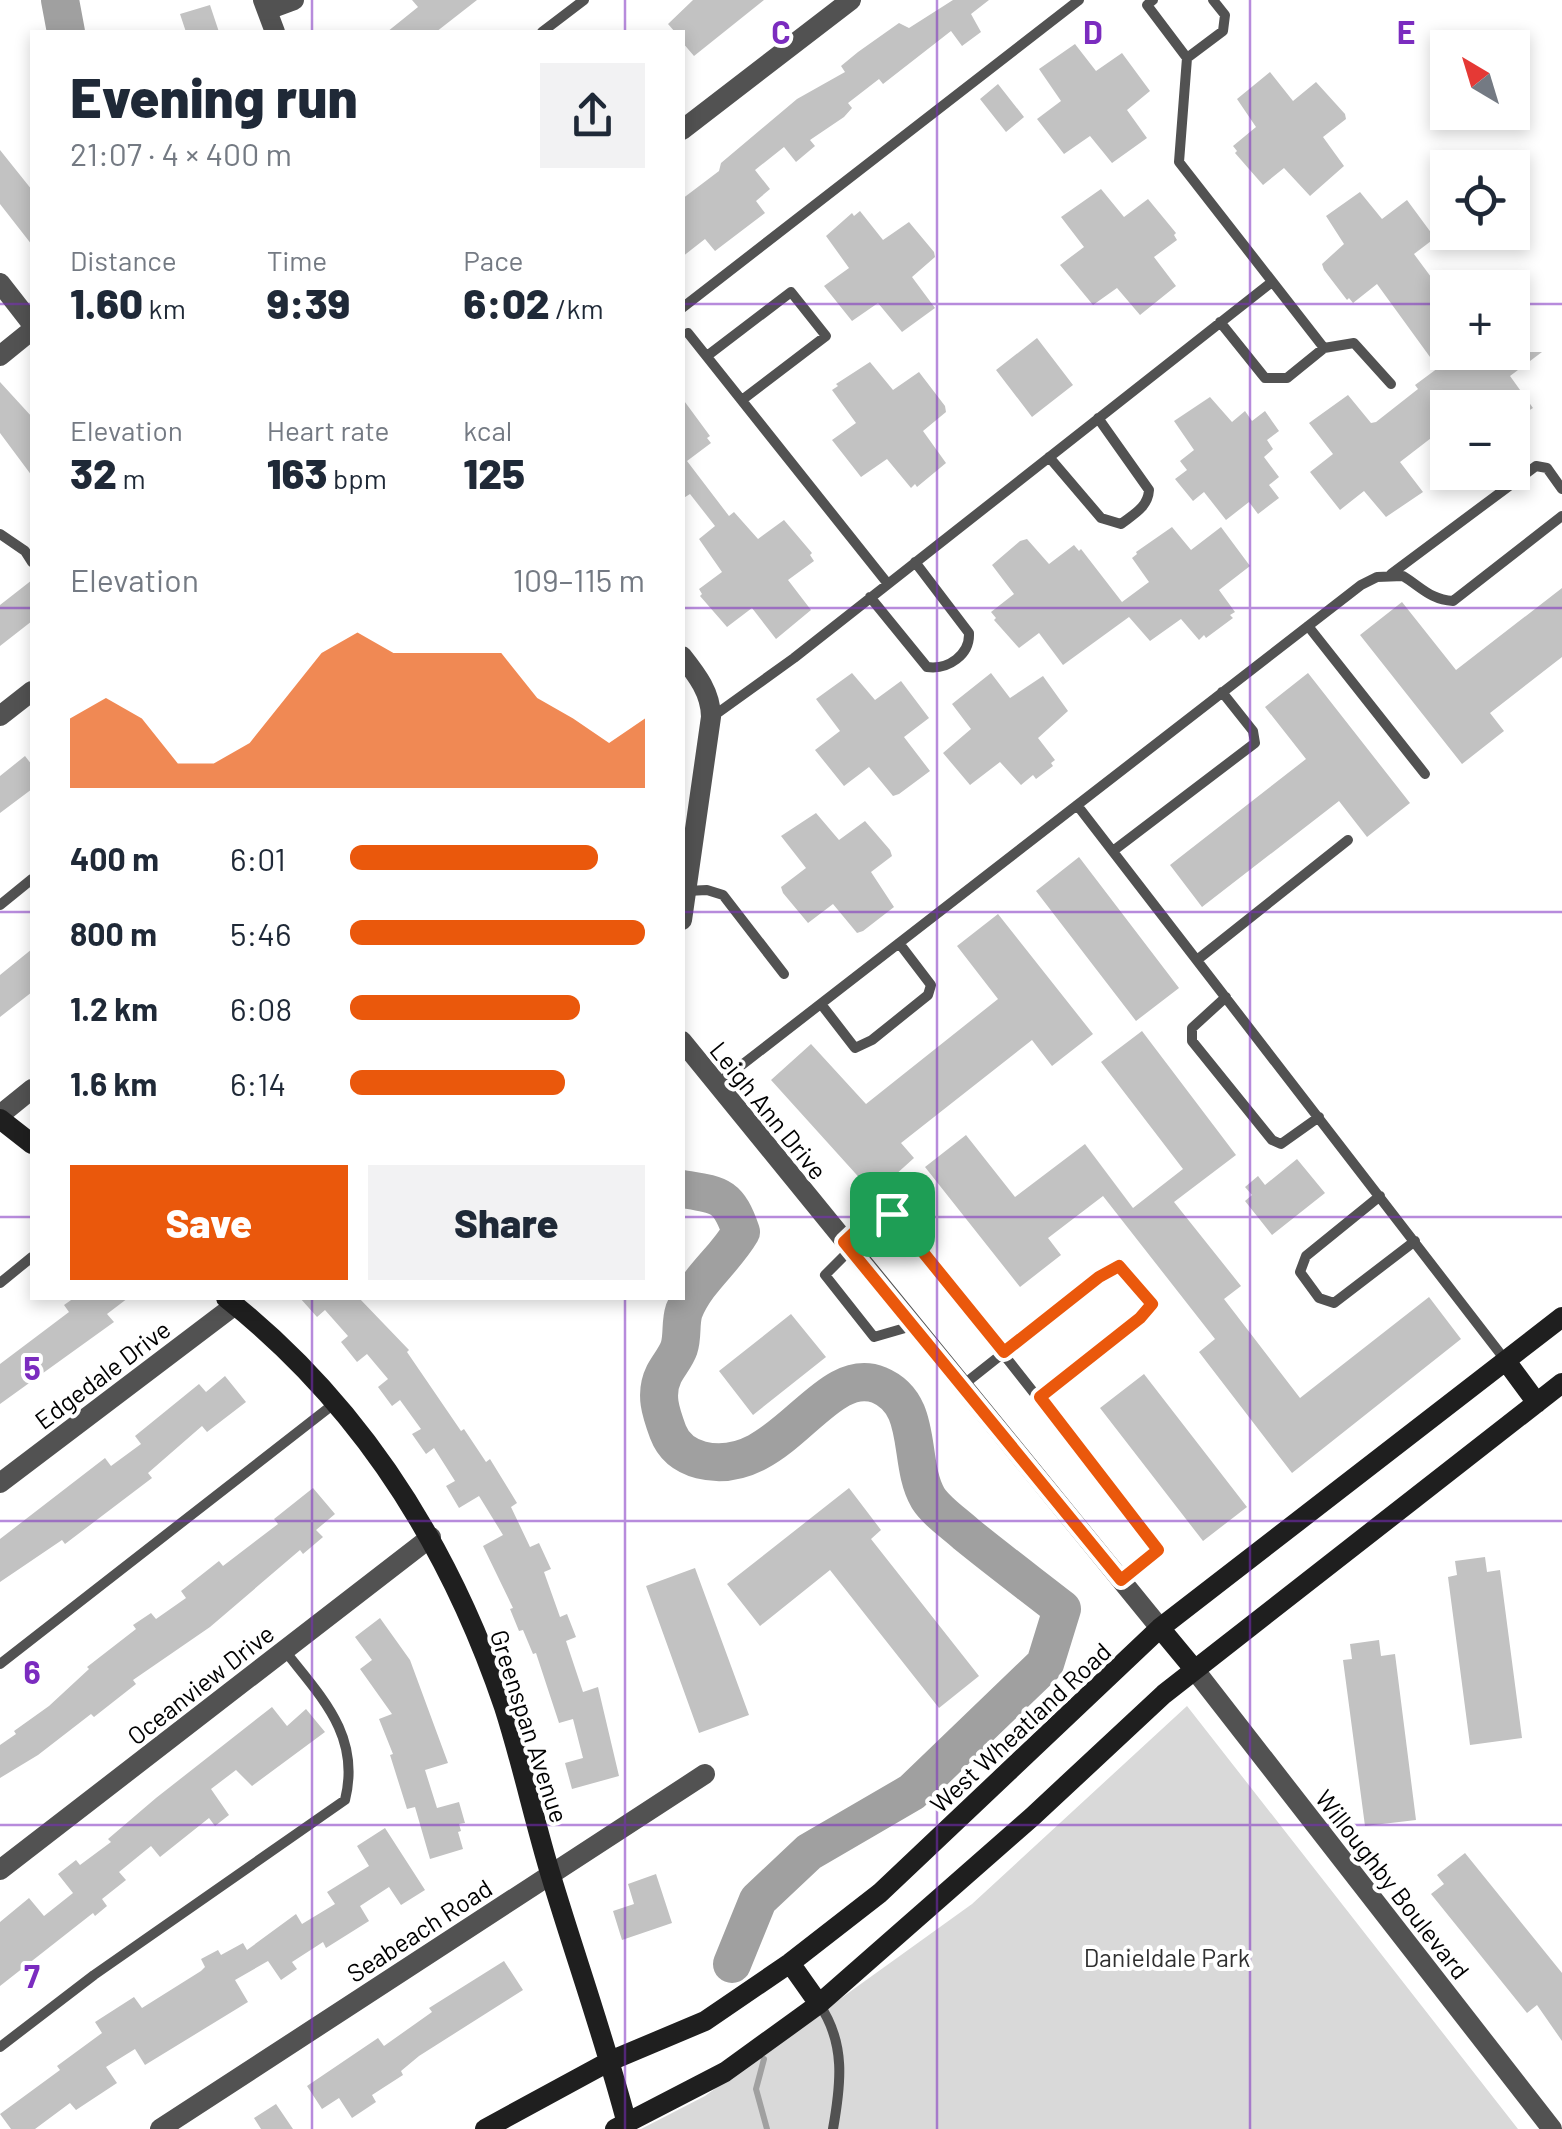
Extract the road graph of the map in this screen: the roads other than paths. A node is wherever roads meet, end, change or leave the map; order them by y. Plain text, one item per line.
1 (294, 0) edge
2 (584, 0) edge
3 (851, 0) edge
4 (1080, 0) edge
5 (1153, 0) edge
6 (1213, 0) edge
7 (265, 5) edge
8 (274, 30) edge
9 (545, 30) edge
10 (1187, 58) junction
11 (685, 128) edge
12 (1272, 282) junction
13 (0, 284) edge
14 (685, 306) edge
15 (1220, 322) junction
16 (30, 324) edge
17 (30, 329) edge
18 (688, 334) dead end
19 (1324, 348) junction
20 (0, 356) edge
21 (707, 356) junction
22 (1391, 384) dead end
23 (742, 400) junction
24 (1098, 418) junction
25 (1049, 456) junction
26 (1562, 489) edge
27 (1562, 516) edge
28 (0, 534) edge
29 (30, 559) edge
30 (915, 562) junction
31 (1390, 574) junction
32 (888, 584) junction
33 (870, 597) junction
34 (1308, 626) junction
35 (685, 660) edge
36 (1222, 692) junction
37 (30, 693) edge
38 (0, 716) edge
39 (711, 718) junction
40 (1425, 774) dead end
41 (1077, 805) junction
42 (1348, 840) dead end
43 (1113, 852) junction
44 (30, 881) edge
45 (687, 891) junction
46 (685, 903) edge
47 (0, 905) edge
48 (899, 943) junction
49 (1197, 960) junction
50 (784, 974) dead end
51 (1226, 998) junction
52 (821, 1004) junction
53 (685, 1045) edge
54 (716, 1085) junction
55 (30, 1092) edge
56 (0, 1116) edge
57 (1319, 1117) junction
58 (30, 1142) edge
59 (1380, 1196) junction
60 (1415, 1241) junction
61 (847, 1246) junction
62 (30, 1260) edge
63 (0, 1283) edge
64 (230, 1301) edge
65 (1562, 1317) edge
66 (912, 1326) junction
67 (1004, 1352) junction
68 (1506, 1361) junction
69 (1562, 1383) edge
70 (962, 1386) junction
71 (1040, 1397) junction
72 (336, 1402) junction
73 (1537, 1402) junction
74 (0, 1483) edge
75 (430, 1537) junction
76 (1121, 1580) junction
77 (1160, 1628) junction
78 (284, 1650) junction
79 (0, 1664) edge
80 (1194, 1669) junction
81 (705, 1774) dead end
82 (0, 1870) edge
83 (551, 1875) junction
84 (790, 1964) junction
85 (819, 2004) junction
86 (0, 2046) edge
87 (610, 2062) junction
88 (621, 2126) edge
89 (160, 2129) edge
90 (485, 2129) edge
91 (833, 2129) edge
92 (1552, 2129) edge

1 - 7 street
2 - 9 lane
3 - 11 street
4 - 14 lane
5 - 10 lane
6 - 10 lane
7 - 8 street
10 - 12 lane
12 - 15 lane
12 - 19 lane
13 - 16 street
15 - 19 lane
15 - 24 lane
17 - 20 street
18 - 21 lane
19 - 22 lane
21 - 23 lane
21 - 23 lane
23 - 32 lane
24 - 25 lane
24 - 25 lane
25 - 30 lane
26 - 31 lane
27 - 31 lane
28 - 29 lane
30 - 32 lane
30 - 33 lane
31 - 34 lane
32 - 33 lane
33 - 39 lane
34 - 36 lane
34 - 40 lane
35 - 39 street
36 - 41 lane
36 - 43 lane
37 - 38 street
39 - 45 street
41 - 43 lane
41 - 48 lane
42 - 49 lane
43 - 49 lane
44 - 47 lane
45 - 46 street
45 - 50 lane
48 - 52 lane
48 - 52 lane
49 - 51 lane
51 - 57 lane
51 - 57 lane
52 - 54 lane
53 - 54 street, Leigh Ann Drive
54 - 61 street, Leigh Ann Drive
55 - 56 street
56 - 58 main road
57 - 59 lane
59 - 60 lane
59 - 60 lane
60 - 68 lane
61 - 66 street, Leigh Ann Drive
61 - 66 lane
61 - 67 lane
62 - 63 lane
64 - 72 main road, Greenspan Avenue
64 - 74 street, Edgedale Drive
65 - 68 main road, West Wheatland Road
66 - 70 street, Leigh Ann Drive
67 - 70 lane
67 - 71 lane
67 - 71 lane
68 - 73 main road
68 - 77 main road, West Wheatland Road
69 - 73 main road
70 - 76 street, Leigh Ann Drive
71 - 76 lane
72 - 75 main road, Greenspan Avenue
72 - 79 lane
73 - 80 main road
75 - 78 street, Oceanview Drive
75 - 83 main road, Greenspan Avenue
76 - 77 street, Leigh Ann Drive
77 - 80 main road
77 - 84 main road, West Wheatland Road
78 - 82 street, Oceanview Drive
78 - 86 lane
80 - 85 main road
80 - 92 street, Willoughby Boulevard
81 - 83 street, Seabeach Road
83 - 87 main road, Greenspan Avenue
83 - 89 street, Seabeach Road
84 - 85 main road
84 - 87 main road, West Wheatland Road
85 - 88 main road
85 - 91 lane
87 - 88 main road, Greenspan Avenue
87 - 90 main road, West Wheatland Road

